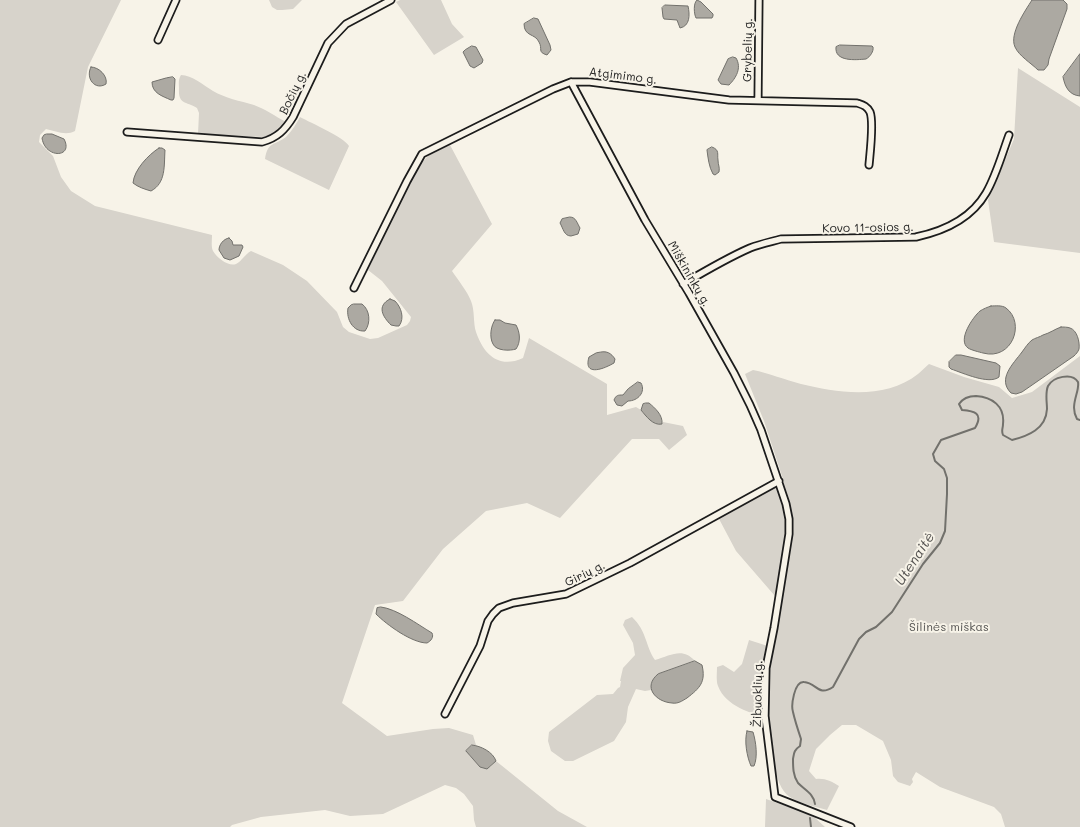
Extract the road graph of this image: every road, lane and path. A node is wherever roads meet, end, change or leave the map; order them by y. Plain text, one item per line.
1 (176, 0) edge
2 (391, 0) edge
3 (759, 0) edge
4 (158, 40) dead end
5 (571, 82) junction
6 (758, 100) junction
7 (127, 132) dead end
8 (1009, 135) dead end
9 (869, 166) dead end
10 (683, 284) junction
11 (354, 288) dead end
12 (779, 481) junction
13 (445, 714) dead end
14 (851, 827) edge

1 - 4 street
2 - 7 street, Bočių g.
3 - 6 street, Grybelių g.
5 - 6 street, Atgimimo g.
5 - 10 street, Miškininkų g.
5 - 11 street, Atgimimo g.
6 - 9 street, Atgimimo g.
8 - 10 street, Kovo 11-osios g.
10 - 12 street, Miškininkų g.
12 - 13 street, Girių g.
12 - 14 street, Žibuoklių g.

